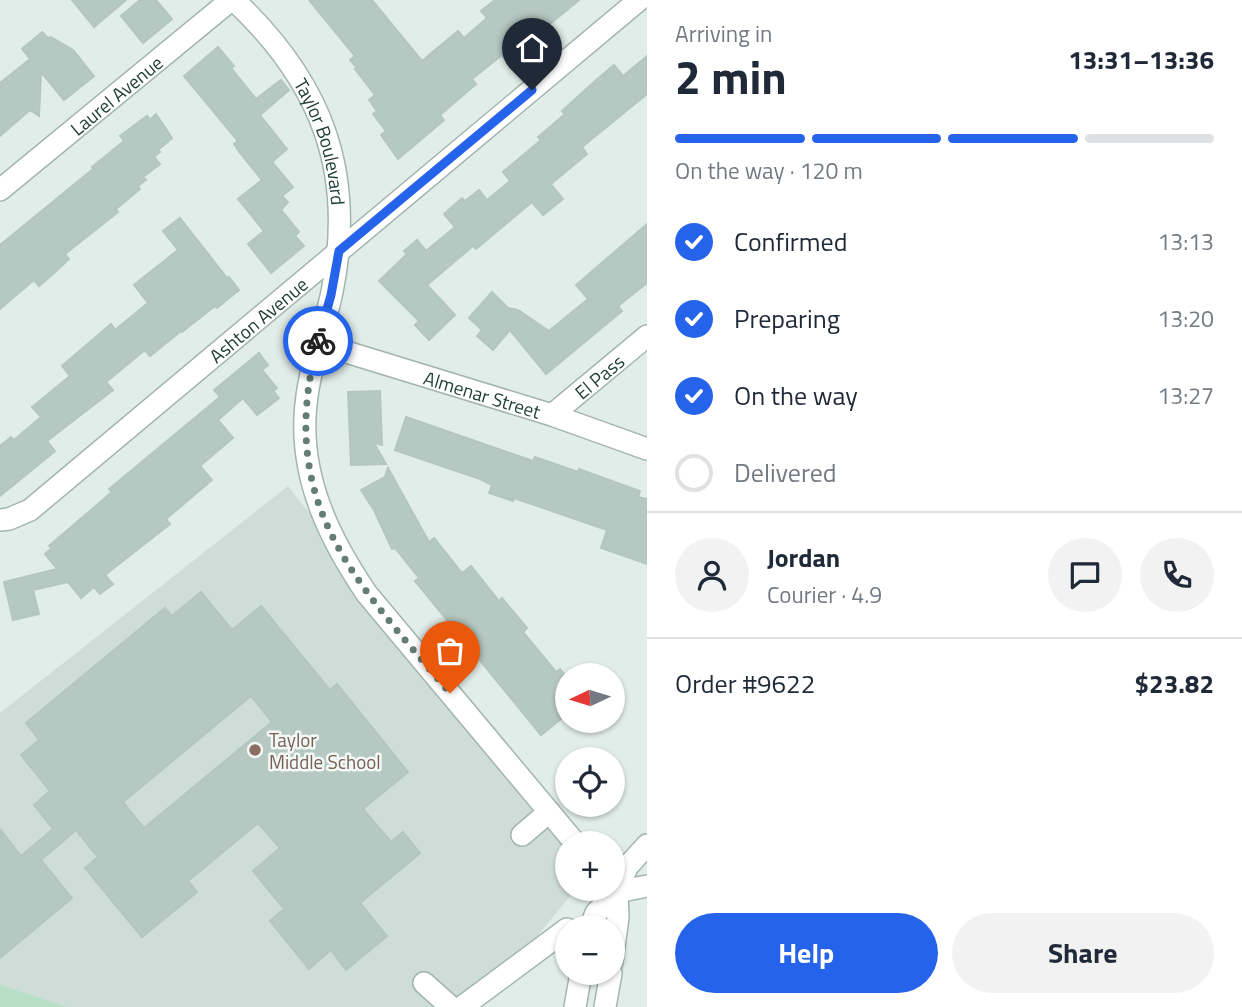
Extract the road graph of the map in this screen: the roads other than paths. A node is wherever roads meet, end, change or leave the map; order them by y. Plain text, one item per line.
1 (233, 0) edge
2 (639, 0) edge
3 (0, 190) edge
4 (339, 251) junction
5 (647, 335) edge
6 (317, 343) junction
7 (552, 415) junction
8 (647, 449) edge
9 (0, 520) edge
10 (549, 812) junction
11 (565, 831) edge
12 (522, 835) dead end
13 (647, 845) edge
14 (625, 871) edge
15 (647, 886) edge
16 (625, 889) edge
17 (601, 901) edge
18 (606, 901) edge
19 (584, 915) edge
20 (596, 915) edge
21 (555, 938) edge
22 (424, 982) dead end
23 (579, 985) edge
24 (609, 985) edge
25 (452, 1007) edge
26 (462, 1007) edge
27 (575, 1007) edge
28 (604, 1007) edge

1 - 3 street, Laurel Avenue
1 - 4 street, Taylor Boulevard
2 - 4 street, Ashton Avenue
4 - 6 street, Taylor Boulevard
4 - 9 street, Ashton Avenue
5 - 7 street, El Pass
6 - 7 street, Almenar Street
6 - 10 street, Taylor Boulevard
7 - 8 street, Almenar Street
10 - 11 street, Taylor Boulevard
10 - 12 street
13 - 14 street
15 - 16 street
17 - 19 street
18 - 20 street
21 - 26 street
22 - 25 street
23 - 27 street
24 - 28 street

